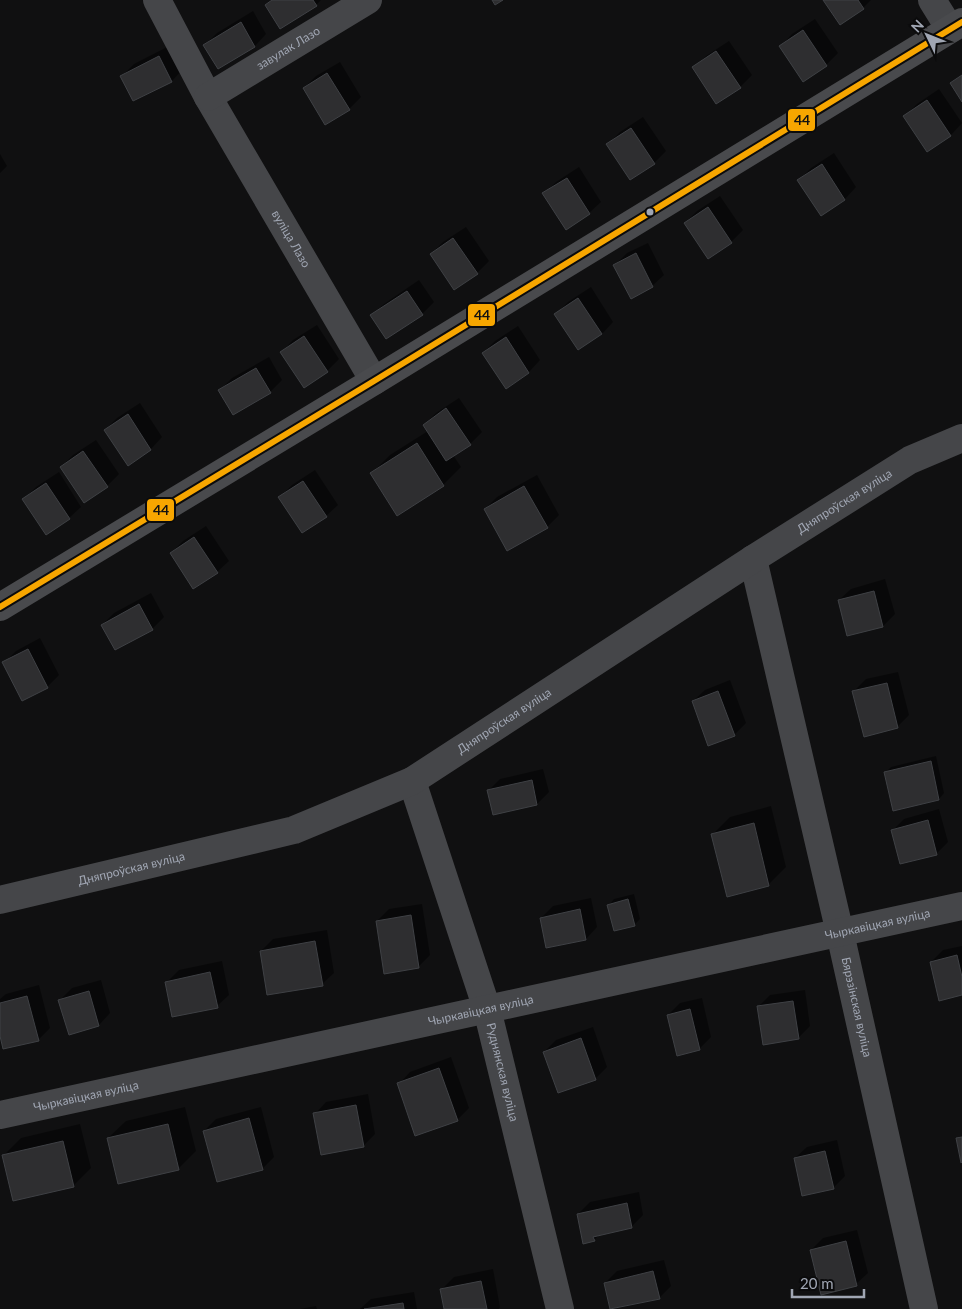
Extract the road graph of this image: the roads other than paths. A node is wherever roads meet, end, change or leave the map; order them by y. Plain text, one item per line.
1 (157, 0) edge
2 (368, 0) edge
3 (932, 0) edge
4 (956, 26) edge
5 (208, 97) junction
6 (374, 381) junction
7 (962, 438) edge
8 (752, 559) junction
9 (0, 607) edge
10 (412, 781) junction
11 (0, 900) edge
12 (962, 906) edge
13 (840, 933) junction
14 (487, 1009) junction
15 (0, 1115) edge
16 (560, 1309) edge
17 (924, 1309) edge

1 - 5 street, вуліца Лазо
2 - 5 street, завулак Лазо
3 - 4 street
4 - 6 main road
5 - 6 street, вуліца Лазо
6 - 9 main road
7 - 8 street, Дняпроўская вуліца
8 - 10 street, Дняпроўская вуліца
8 - 13 street, Бярэзінская вуліца
10 - 11 street, Дняпроўская вуліца
10 - 14 street, Руднянская вуліца
12 - 13 street, Чыркавіцкая вуліца
13 - 14 street, Чыркавіцкая вуліца
13 - 17 street, Бярэзінская вуліца
14 - 15 street, Чыркавіцкая вуліца
14 - 16 street, Руднянская вуліца

